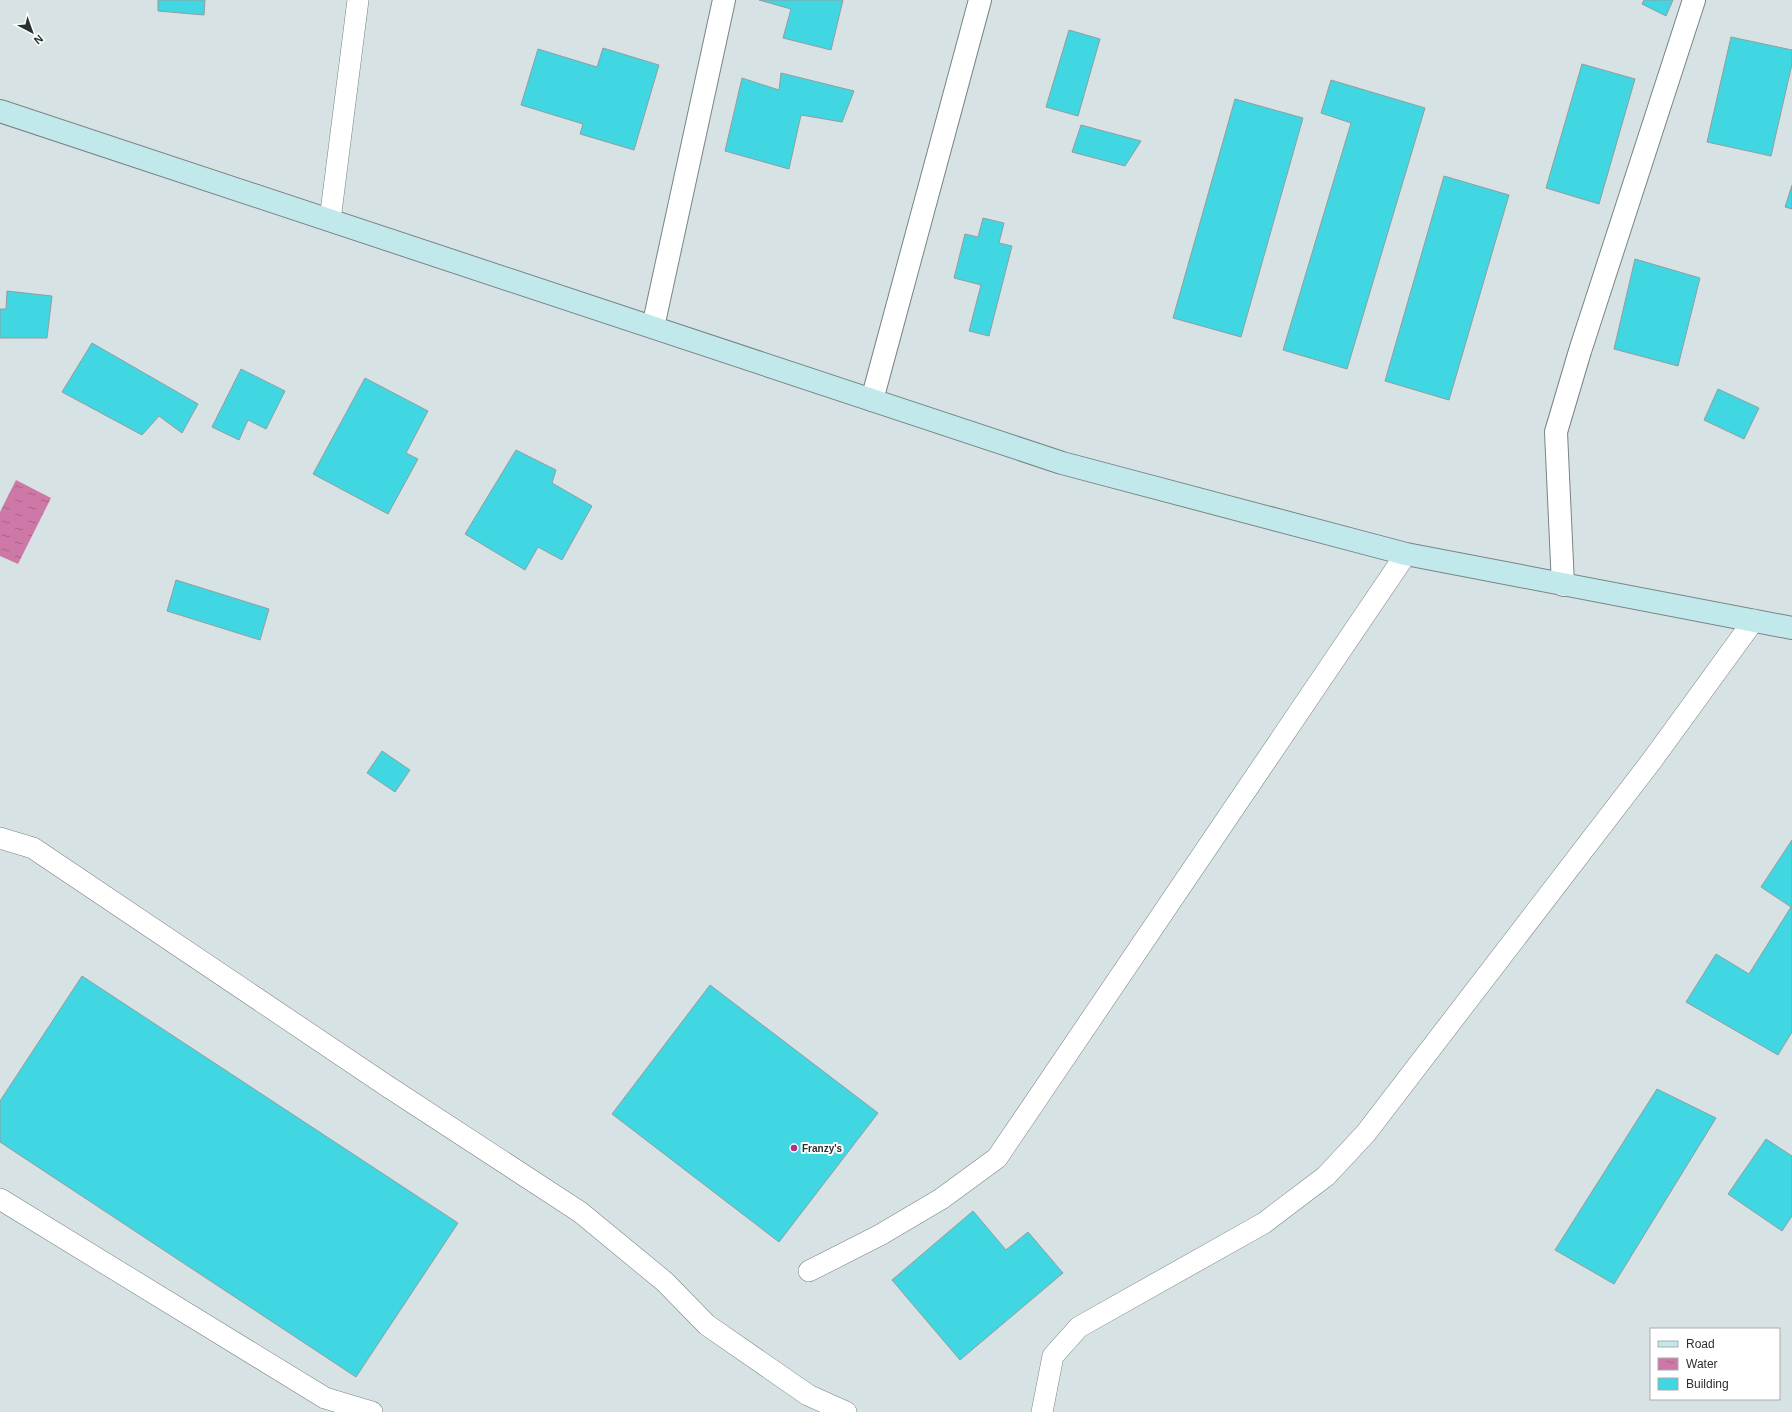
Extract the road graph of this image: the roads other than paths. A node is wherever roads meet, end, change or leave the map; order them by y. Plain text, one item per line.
1 (358, 0) edge
2 (724, 0) edge
3 (980, 0) edge
4 (1694, 0) edge
5 (0, 111) edge
6 (330, 220) junction
7 (652, 327) junction
8 (872, 400) junction
9 (1406, 554) junction
10 (1563, 585) junction
11 (1754, 620) junction
12 (1792, 628) edge
13 (0, 838) edge
14 (0, 1199) edge
15 (809, 1271) dead end
16 (372, 1412) edge
17 (846, 1412) edge
18 (1040, 1412) edge

1 - 6 lane
2 - 7 street
3 - 8 street
4 - 10 street
5 - 6 street
6 - 7 street
7 - 8 street
8 - 9 street
9 - 10 street
9 - 15 lane
10 - 11 street
11 - 12 street
11 - 18 lane
13 - 17 lane
14 - 16 lane

